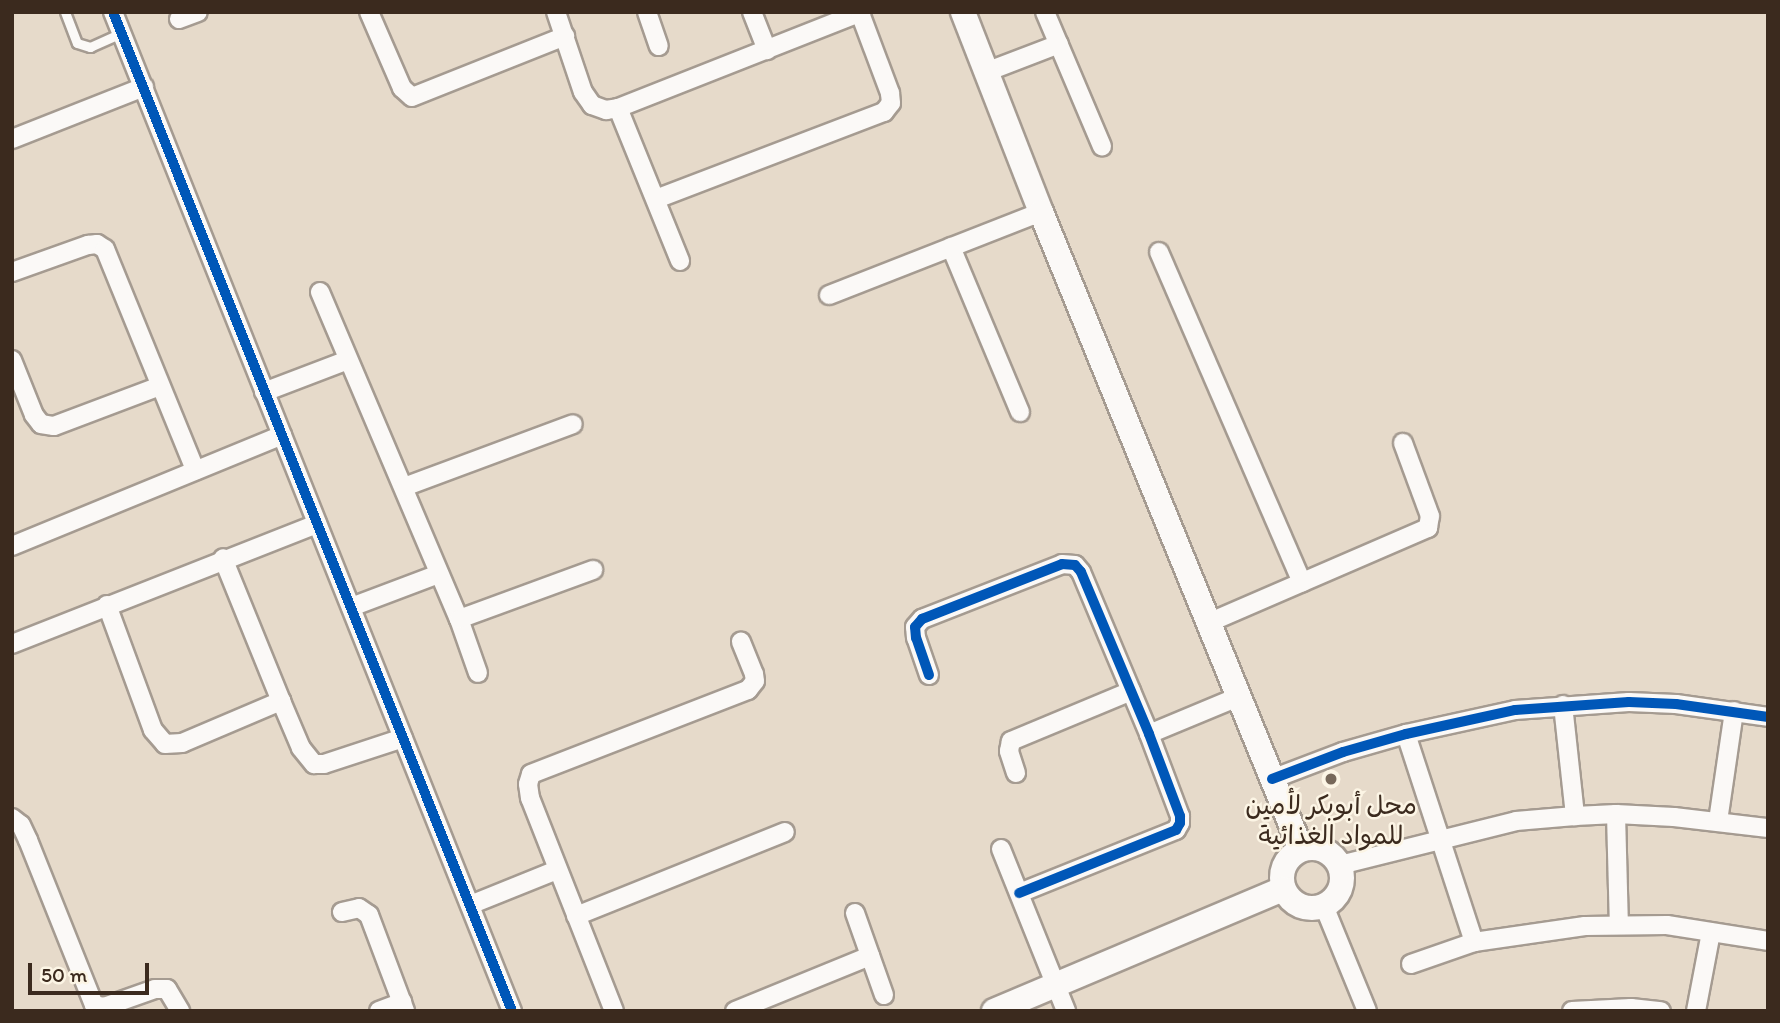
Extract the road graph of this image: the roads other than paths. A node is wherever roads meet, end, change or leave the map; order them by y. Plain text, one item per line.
1 (65, 12) edge
2 (113, 12) edge
3 (198, 12) edge
4 (369, 12) edge
5 (555, 12) edge
6 (647, 12) edge
7 (752, 12) edge
8 (962, 12) edge
9 (1045, 12) edge
10 (861, 13) edge
11 (179, 19) dead end
12 (121, 33) junction
13 (565, 36) junction
14 (1059, 44) junction
15 (659, 47) dead end
16 (767, 50) junction
17 (986, 72) junction
18 (144, 87) junction
19 (618, 108) junction
20 (12, 139) edge
21 (1101, 146) dead end
22 (656, 199) junction
23 (1041, 212) junction
24 (951, 247) junction
25 (1159, 252) dead end
26 (680, 261) dead end
27 (12, 272) edge
28 (320, 292) dead end
29 (829, 295) dead end
30 (12, 360) edge
31 (348, 360) junction
32 (160, 386) junction
33 (264, 392) junction
34 (1020, 412) dead end
35 (573, 424) dead end
36 (282, 435) junction
37 (1403, 443) dead end
38 (195, 470) junction
39 (404, 487) junction
40 (317, 524) junction
41 (12, 546) edge
42 (223, 558) junction
43 (593, 570) dead end
44 (439, 573) junction
45 (1302, 582) junction
46 (107, 605) junction
47 (351, 607) junction
48 (459, 619) junction
49 (1208, 623) junction
50 (741, 642) dead end
51 (12, 644) edge
52 (478, 673) dead end
53 (929, 675) dead end
54 (1132, 691) junction
55 (1238, 697) junction
56 (281, 701) junction
57 (1563, 705) junction
58 (1734, 711) junction
59 (1768, 717) edge
60 (1149, 734) junction
61 (1406, 734) junction
62 (403, 738) junction
63 (1016, 773) dead end
64 (1272, 779) junction
65 (1616, 814) junction
66 (1575, 816) junction
67 (12, 818) edge
68 (1718, 821) junction
69 (1768, 828) edge
70 (785, 832) dead end
71 (1440, 839) junction
72 (1001, 849) dead end
73 (1301, 849) junction
74 (1340, 866) junction
75 (558, 870) junction
76 (1283, 889) junction
77 (1019, 893) junction
78 (470, 905) junction
79 (1324, 906) junction
80 (342, 912) dead end
81 (855, 913) dead end
82 (576, 916) junction
83 (1619, 925) junction
84 (1711, 932) junction
85 (1767, 935) edge
86 (1474, 942) junction
87 (870, 956) junction
88 (1411, 964) dead end
89 (1056, 985) junction
90 (884, 995) dead end
91 (403, 1006) edge
92 (180, 1011) edge
93 (379, 1011) edge
94 (512, 1011) edge
95 (614, 1011) edge
96 (735, 1011) edge
97 (994, 1011) edge
98 (1066, 1011) edge
99 (1367, 1011) edge
100 (1572, 1011) edge
101 (1661, 1011) edge
102 (1696, 1011) edge

1 - 12 lane
2 - 12 street
3 - 11 street
4 - 13 street
5 - 13 street
6 - 15 street
7 - 16 street
8 - 17 main road
9 - 14 street
10 - 16 street
10 - 22 street
12 - 18 street
13 - 19 street
14 - 17 street
14 - 21 street
16 - 19 street
17 - 23 main road
18 - 20 street
18 - 33 street
19 - 22 street
22 - 26 street
23 - 24 street
23 - 49 main road
24 - 29 street
24 - 34 street
25 - 45 street
27 - 32 street
28 - 31 street
30 - 32 street
31 - 33 street
31 - 39 street
32 - 38 street
33 - 36 street
35 - 39 street
36 - 38 street
36 - 40 street
37 - 45 street
38 - 41 street
39 - 44 street
40 - 42 street
40 - 47 street
42 - 46 street
42 - 56 street
43 - 48 street
44 - 47 street
44 - 48 street
45 - 49 street
46 - 51 street
46 - 56 street
47 - 62 street
48 - 52 street
49 - 55 main road
50 - 75 street
53 - 54 street
54 - 60 street
54 - 63 street
55 - 60 street
55 - 64 main road
56 - 62 street
57 - 58 street
57 - 61 street
57 - 66 street
58 - 59 street
58 - 68 street
60 - 77 street
61 - 64 street
61 - 71 street
62 - 78 street
64 - 73 main road
65 - 66 street
65 - 68 street
65 - 83 street
66 - 71 street
67 - 92 street
68 - 69 street
70 - 82 street
71 - 74 street
71 - 86 street
72 - 77 street
73 - 74 main road
73 - 76 main road
74 - 79 main road
75 - 78 street
75 - 82 street
76 - 79 main road
76 - 89 main road
77 - 89 street
78 - 94 street
79 - 99 street
80 - 91 street
81 - 87 street
82 - 95 street
83 - 84 street
83 - 86 street
84 - 85 street
84 - 102 street
86 - 88 street
87 - 90 street
87 - 96 street
89 - 97 main road
89 - 98 street
91 - 93 street
100 - 101 street

